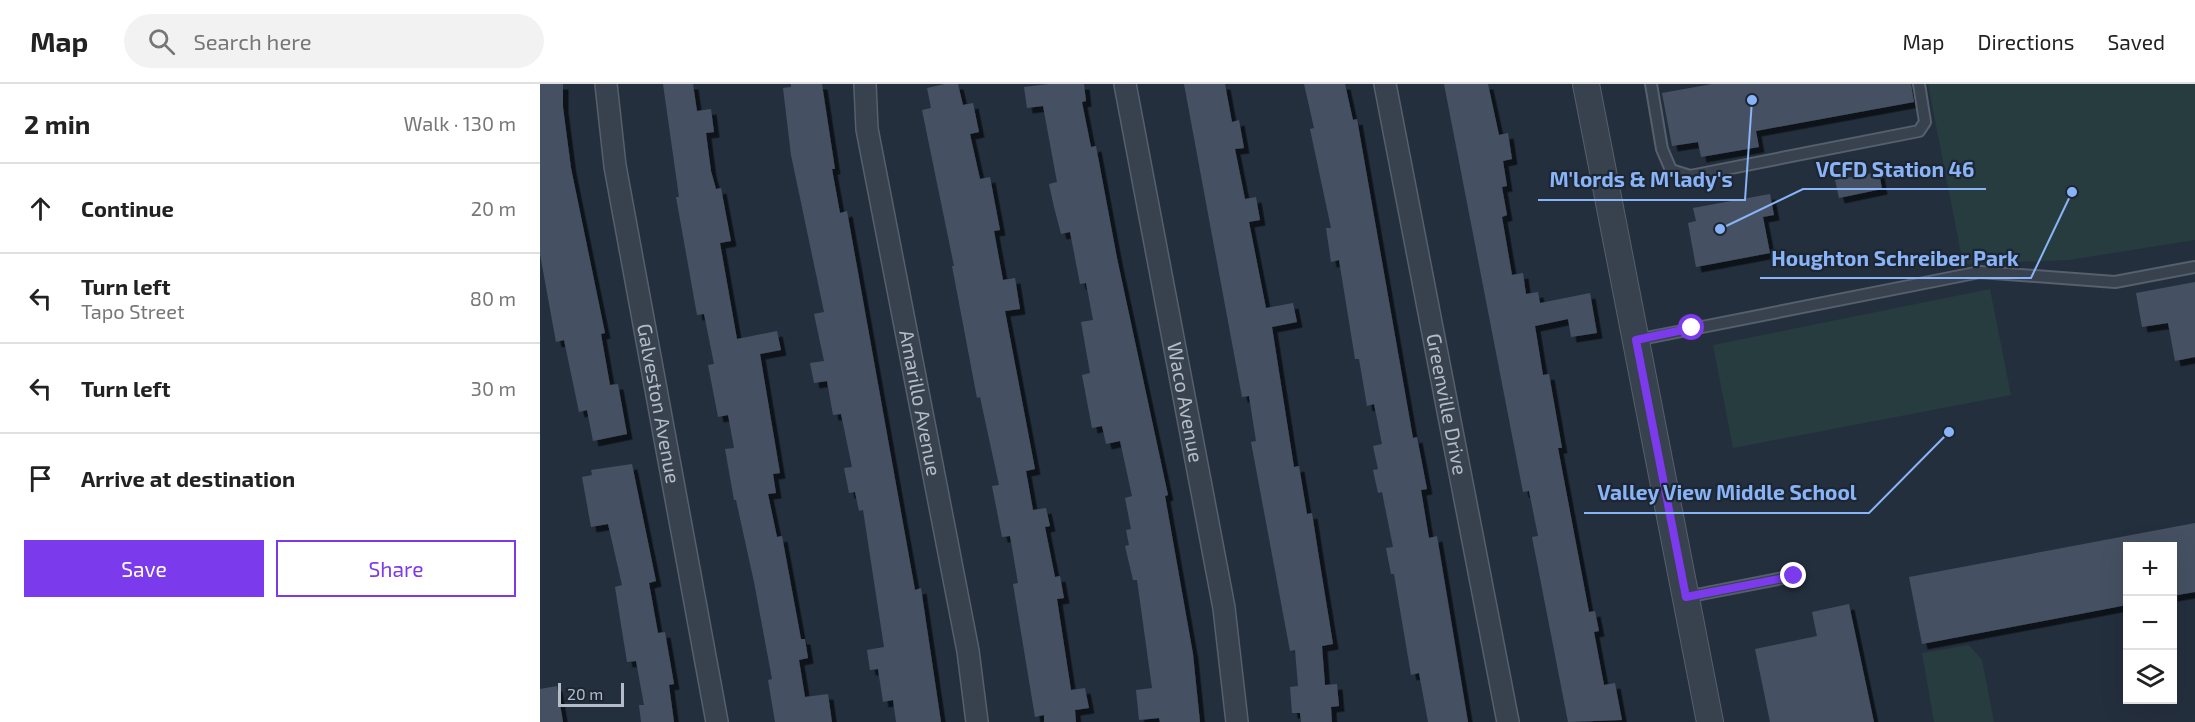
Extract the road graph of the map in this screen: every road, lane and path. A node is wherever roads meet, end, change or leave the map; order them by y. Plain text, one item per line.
1 (606, 84) edge
2 (865, 84) edge
3 (1125, 84) edge
4 (1386, 84) edge
5 (1586, 84) edge
6 (1651, 84) edge
7 (1919, 84) edge
8 (2195, 267) edge
9 (1636, 340) junction
10 (1794, 576) dead end
11 (1686, 597) junction
12 (717, 722) edge
13 (977, 722) edge
14 (1237, 722) edge
15 (1508, 722) edge
16 (1710, 722) edge

1 - 12 street, Galveston Avenue
2 - 13 street, Amarillo Avenue
3 - 14 street, Waco Avenue
4 - 15 street, Greenville Drive
5 - 9 street
6 - 7 lane
8 - 9 lane
9 - 11 street
10 - 11 lane
11 - 16 street

